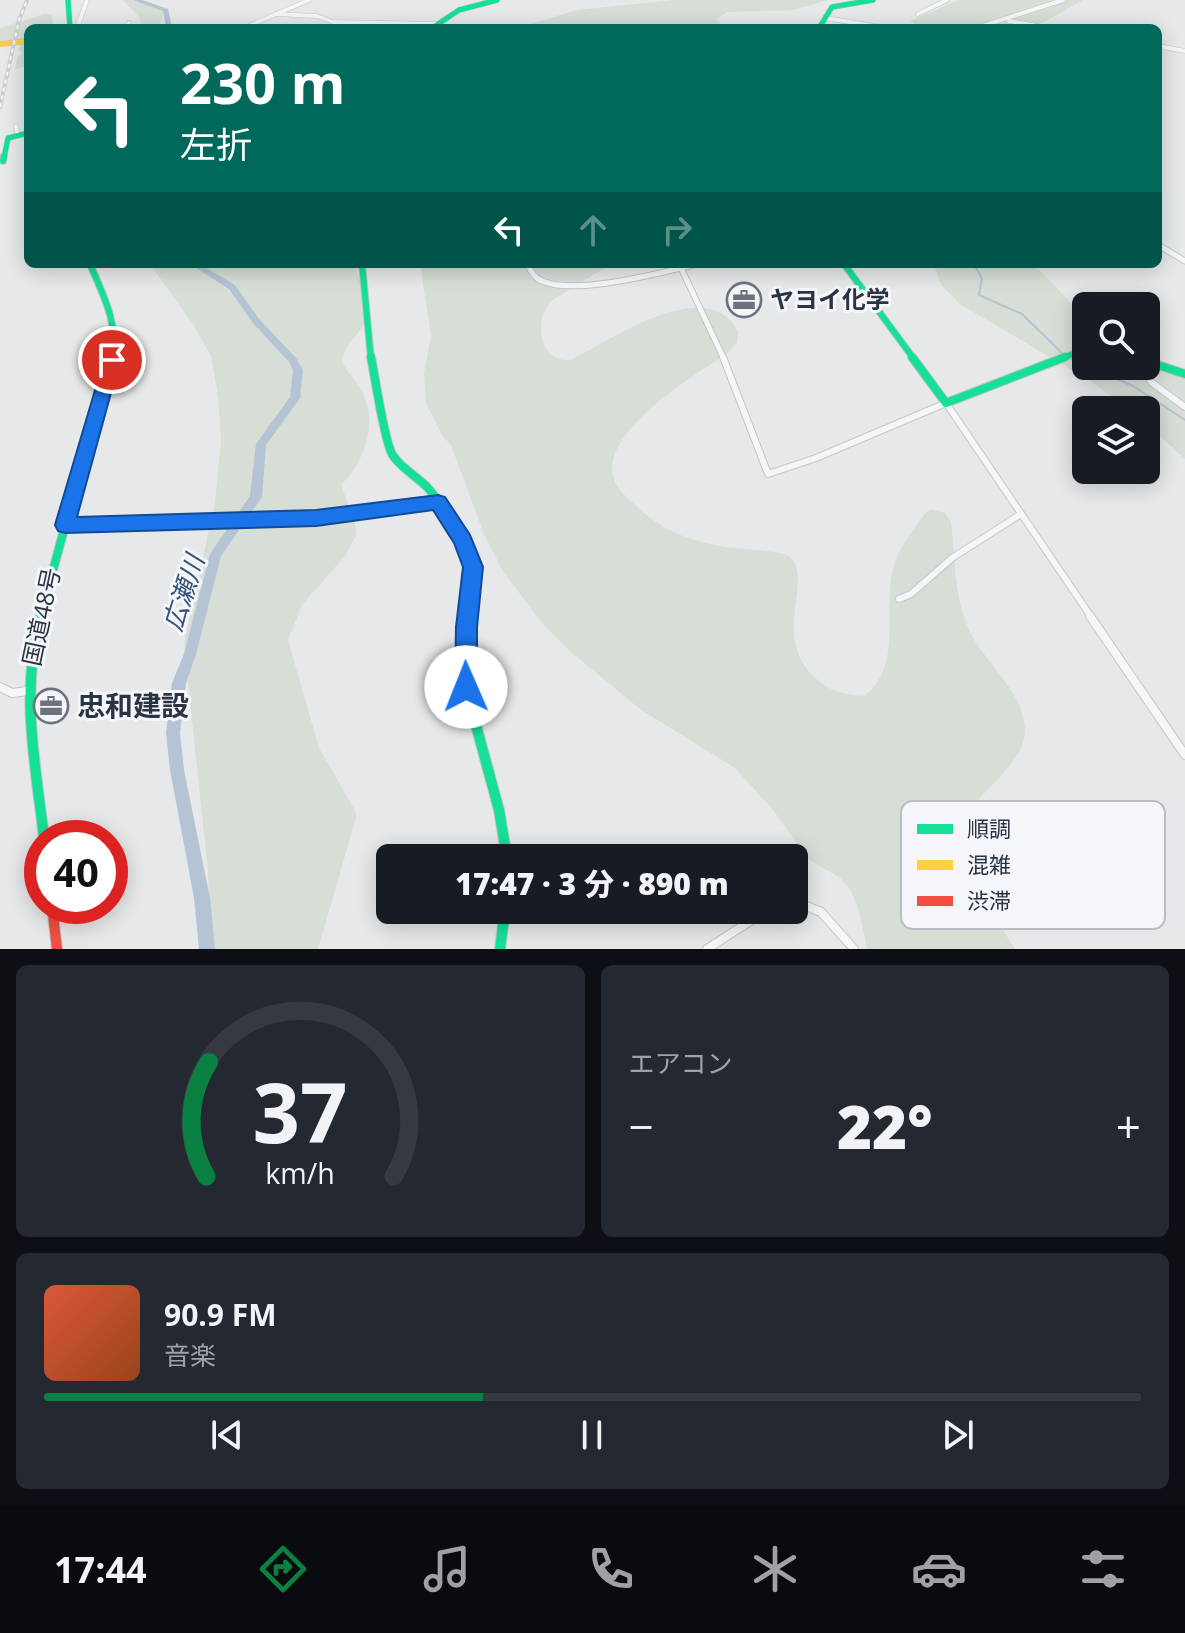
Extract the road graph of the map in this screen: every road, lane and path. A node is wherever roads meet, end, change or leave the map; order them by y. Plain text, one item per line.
1 (68, 0) edge
2 (87, 0) edge
3 (309, 0) edge
4 (497, 0) edge
5 (873, 0) edge
6 (947, 0) edge
7 (1063, 0) edge
8 (276, 14) junction
9 (918, 14) dead end
10 (825, 18) junction
11 (1005, 21) junction
12 (70, 24) edge
13 (78, 24) edge
14 (253, 24) edge
15 (384, 24) edge
16 (437, 24) edge
17 (821, 24) edge
18 (862, 24) edge
19 (993, 24) edge
20 (1024, 24) edge
21 (24, 41) edge
22 (0, 44) edge
23 (1162, 47) edge
24 (1185, 51) edge
25 (24, 132) edge
26 (3, 161) dead end
27 (1162, 247) edge
28 (1185, 261) edge
29 (92, 268) edge
30 (362, 268) edge
31 (530, 268) edge
32 (681, 268) joint
33 (847, 268) edge
34 (1072, 354) edge
35 (1160, 367) edge
36 (1185, 374) edge
37 (1150, 380) edge
38 (946, 403) junction
39 (1185, 407) edge
40 (438, 502) junction
41 (1021, 514) junction
42 (65, 525) junction
43 (899, 599) dead end
44 (0, 687) edge
45 (28, 691) junction
46 (1185, 755) edge
47 (42, 820) edge
48 (505, 844) edge
49 (808, 902) edge
50 (54, 924) edge
51 (503, 924) edge
52 (745, 924) edge
53 (57, 949) edge
54 (500, 949) edge
55 (707, 949) edge
56 (854, 949) edge

1 - 12 main road
2 - 13 street
3 - 8 street
4 - 16 main road
5 - 10 main road
6 - 9 street
7 - 11 street
8 - 14 street
8 - 15 street
10 - 17 main road
10 - 18 street
11 - 19 street
11 - 20 street
21 - 22 main road
23 - 24 street
25 - 26 main road
27 - 28 street
29 - 42 main road, 国道48号
30 - 40 main road
31 - 32 street
32 - 38 street
33 - 38 main road
34 - 38 main road
35 - 36 main road
37 - 39 street
38 - 41 street
40 - 42 main road
40 - 48 main road
41 - 43 street
41 - 46 street
42 - 45 main road, 国道48号
44 - 45 street
45 - 47 main road, 国道48号
49 - 56 street
50 - 53 main road
51 - 54 main road
52 - 55 street

